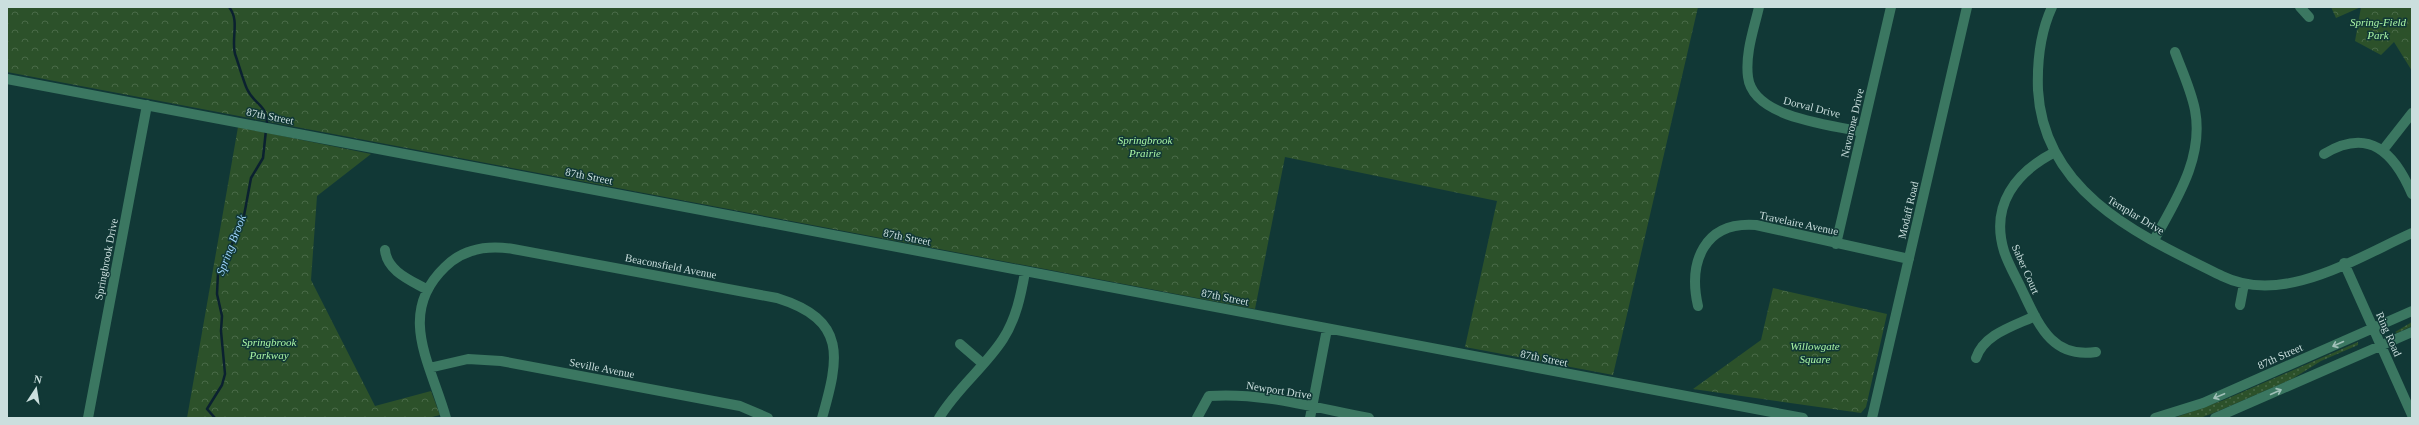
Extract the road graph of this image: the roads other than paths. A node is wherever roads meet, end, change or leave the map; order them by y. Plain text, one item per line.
1 (1759, 7) edge
2 (1891, 7) edge
3 (1967, 7) edge
4 (2052, 7) edge
5 (2300, 7) edge
6 (2309, 17) dead end
7 (2175, 52) dead end
8 (7, 79) edge
9 (146, 105) junction
10 (2412, 113) edge
11 (1862, 132) junction
12 (2383, 150) junction
13 (2054, 152) junction
14 (2324, 154) dead end
15 (2412, 194) edge
16 (2412, 233) edge
17 (2154, 240) junction
18 (1836, 244) junction
19 (385, 250) dead end
20 (1909, 259) junction
21 (2344, 263) junction
22 (1026, 272) junction
23 (2244, 284) junction
24 (426, 289) junction
25 (2240, 305) dead end
26 (1698, 306) dead end
27 (2412, 311) edge
28 (2035, 316) junction
29 (2373, 328) junction
30 (1327, 329) junction
31 (2412, 332) edge
32 (960, 344) dead end
33 (2381, 346) junction
34 (2096, 352) dead end
35 (1976, 358) dead end
36 (982, 363) junction
37 (429, 368) junction
38 (1313, 407) junction
39 (2412, 415) edge
40 (88, 418) edge
41 (446, 418) edge
42 (768, 418) edge
43 (822, 418) edge
44 (939, 418) edge
45 (1197, 418) edge
46 (1310, 418) edge
47 (1369, 418) edge
48 (1803, 418) edge
49 (1872, 418) edge
50 (2155, 418) edge
51 (2215, 418) edge

1 - 11 street, Dorval Drive
2 - 11 street, Navarone Drive
3 - 20 street, Modaff Road
4 - 13 street, Templar Drive
5 - 6 street
7 - 17 street
8 - 9 street, 87th Street
9 - 22 street, 87th Street
9 - 40 street, Springbrook Drive
10 - 12 street
11 - 18 street, Navarone Drive
12 - 14 street
12 - 15 street
13 - 17 street, Templar Drive
13 - 28 street, Saber Court
16 - 21 street, Templar Drive
17 - 23 street, Templar Drive
18 - 20 street, Travelaire Avenue
18 - 26 street, Travelaire Avenue
19 - 24 street
20 - 49 street, Modaff Road
21 - 23 street, Templar Drive
21 - 29 street, Ring Road
22 - 30 street, 87th Street
22 - 36 street
23 - 25 street
24 - 37 street
24 - 43 street, Beaconsfield Avenue
27 - 29 street, 87th Street
28 - 34 street, Saber Court
28 - 35 street
29 - 33 street, Ring Road
29 -> 50 street, 87th Street
30 - 38 street
30 - 48 street, 87th Street
31 - 33 street
32 - 36 street
33 - 39 street, Ring Road
51 -> 33 street
36 - 44 street
37 - 41 street
37 - 42 street, Seville Avenue
38 - 45 street, Newport Drive
38 - 46 street
38 - 47 street, Newport Drive

